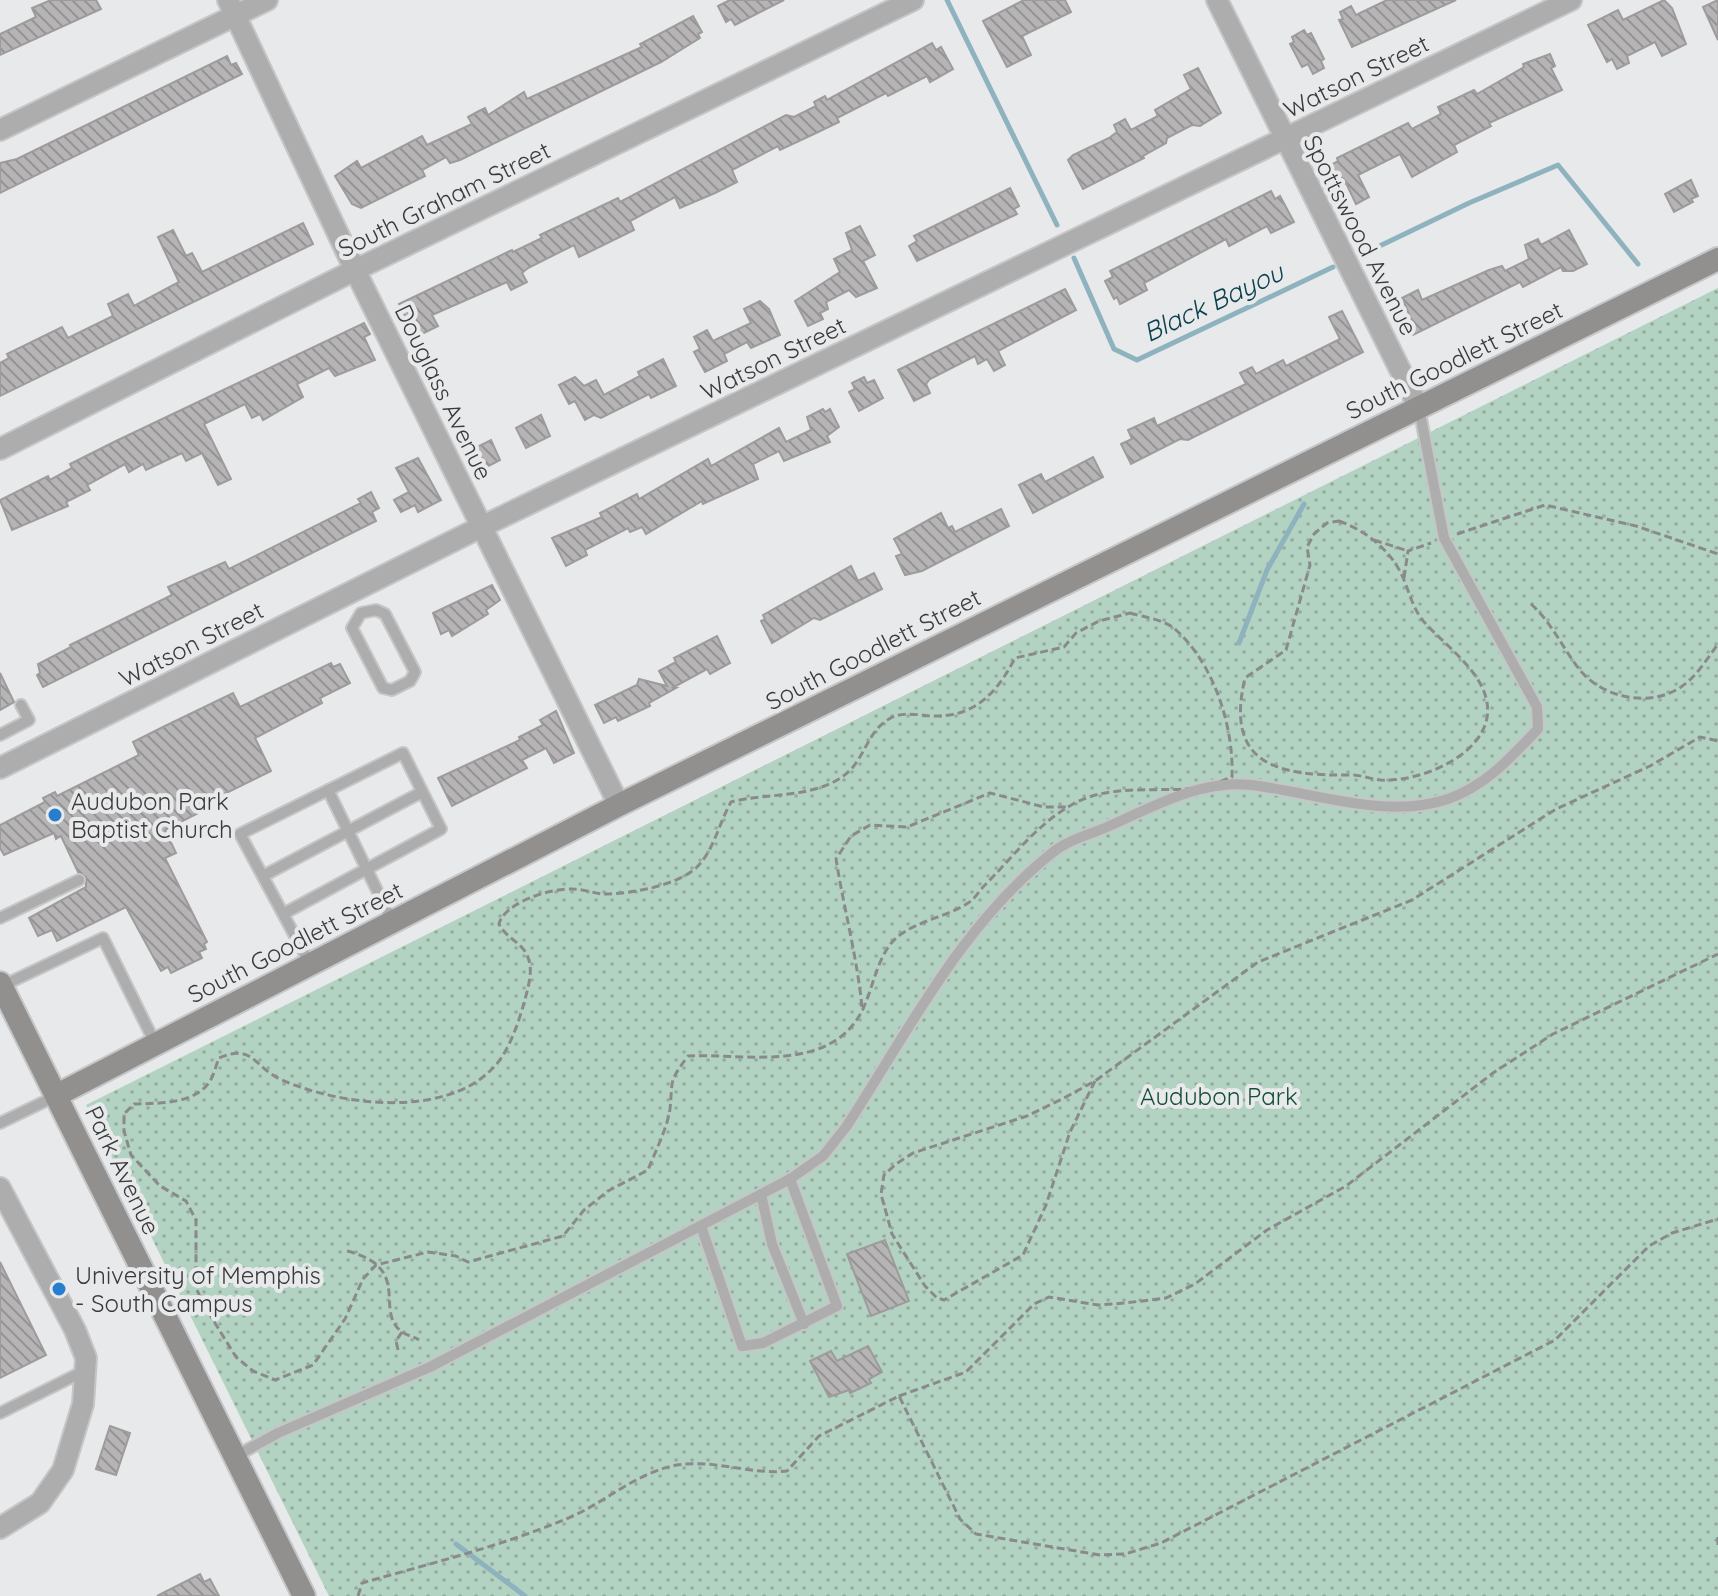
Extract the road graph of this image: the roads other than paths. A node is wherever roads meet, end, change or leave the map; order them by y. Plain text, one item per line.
1 (267, 0) edge
2 (913, 0) edge
3 (1217, 0) edge
4 (1571, 0) edge
5 (232, 8) edge
6 (0, 130) edge
7 (1284, 140) junction
8 (1718, 259) edge
9 (355, 270) junction
10 (1418, 406) junction
11 (0, 449) edge
12 (481, 527) junction
13 (352, 592) junction
14 (361, 613) junction
15 (21, 705) dead end
16 (0, 735) edge
17 (0, 768) edge
18 (328, 790) junction
19 (422, 792) junction
20 (619, 805) junction
21 (348, 831) junction
22 (367, 869) junction
23 (263, 876) junction
24 (79, 880) dead end
25 (283, 914) junction
26 (0, 918) edge
27 (392, 921) junction
28 (310, 964) junction
29 (1, 985) edge
30 (156, 1044) junction
31 (57, 1095) junction
32 (0, 1123) edge
33 (790, 1179) junction
34 (0, 1188) edge
35 (761, 1194) junction
36 (701, 1226) junction
37 (804, 1324) junction
38 (85, 1371) junction
39 (0, 1413) edge
40 (236, 1456) junction
41 (0, 1528) edge
42 (304, 1596) edge

1 - 5 street
2 - 9 street, South Graham Street
3 - 7 street, Spottswood Avenue
4 - 7 street, Watson Street
5 - 6 street
5 - 9 street, Douglass Avenue
7 - 10 street, Spottswood Avenue
7 - 12 street, Watson Street
8 - 10 main road, South Goodlett Street
9 - 11 street, South Graham Street
9 - 12 street, Douglass Avenue
10 - 20 main road, South Goodlett Street
10 - 33 lane
12 - 13 street, Watson Street
12 - 20 street, Douglass Avenue
13 - 14 lane
13 - 17 street, Watson Street
14 - 14 lane
15 - 16 lane
18 - 19 lane
18 - 21 lane
18 - 23 lane
19 - 21 lane
19 - 22 lane
20 - 27 main road, South Goodlett Street
21 - 22 lane
21 - 23 lane
22 - 25 lane
22 - 27 lane
23 - 25 lane
24 - 26 lane
25 - 28 lane
27 - 28 main road, South Goodlett Street
28 - 30 main road, South Goodlett Street
29 - 30 lane
29 - 31 main road, Park Avenue
30 - 31 main road, South Goodlett Street
31 - 32 lane
31 - 40 main road, Park Avenue
33 - 35 lane
33 - 37 lane
34 - 38 street
35 - 36 lane
35 - 37 lane
36 - 37 lane
36 - 40 lane
38 - 39 lane
38 - 41 street
40 - 42 main road, Park Avenue

